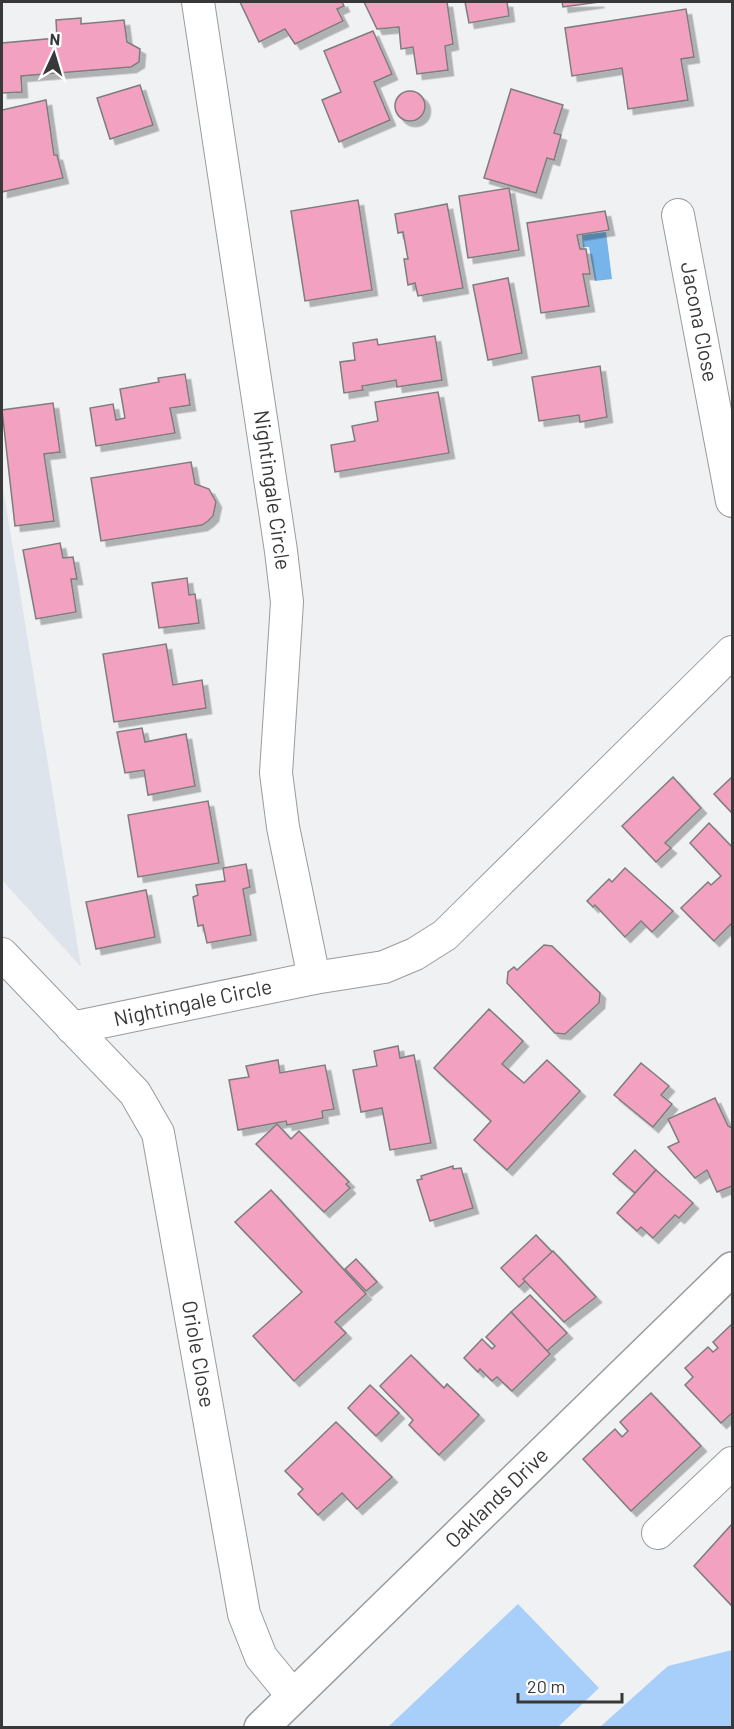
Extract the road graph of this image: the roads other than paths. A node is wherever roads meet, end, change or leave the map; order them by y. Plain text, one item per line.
1 (198, 2) edge
2 (678, 214) dead end
3 (732, 501) edge
4 (732, 652) edge
5 (2, 954) edge
6 (314, 978) junction
7 (72, 1028) junction
8 (732, 1269) edge
9 (732, 1463) edge
10 (658, 1533) dead end
11 (293, 1696) junction
12 (261, 1728) edge

1 - 6 street, Nightingale Circle
2 - 3 street, Jacona Close
4 - 6 street, Nightingale Circle
5 - 7 street, Oriole Close
6 - 7 street, Nightingale Circle
7 - 11 street, Oriole Close
8 - 11 street, Oaklands Drive
9 - 10 street
11 - 12 street, Oaklands Drive

